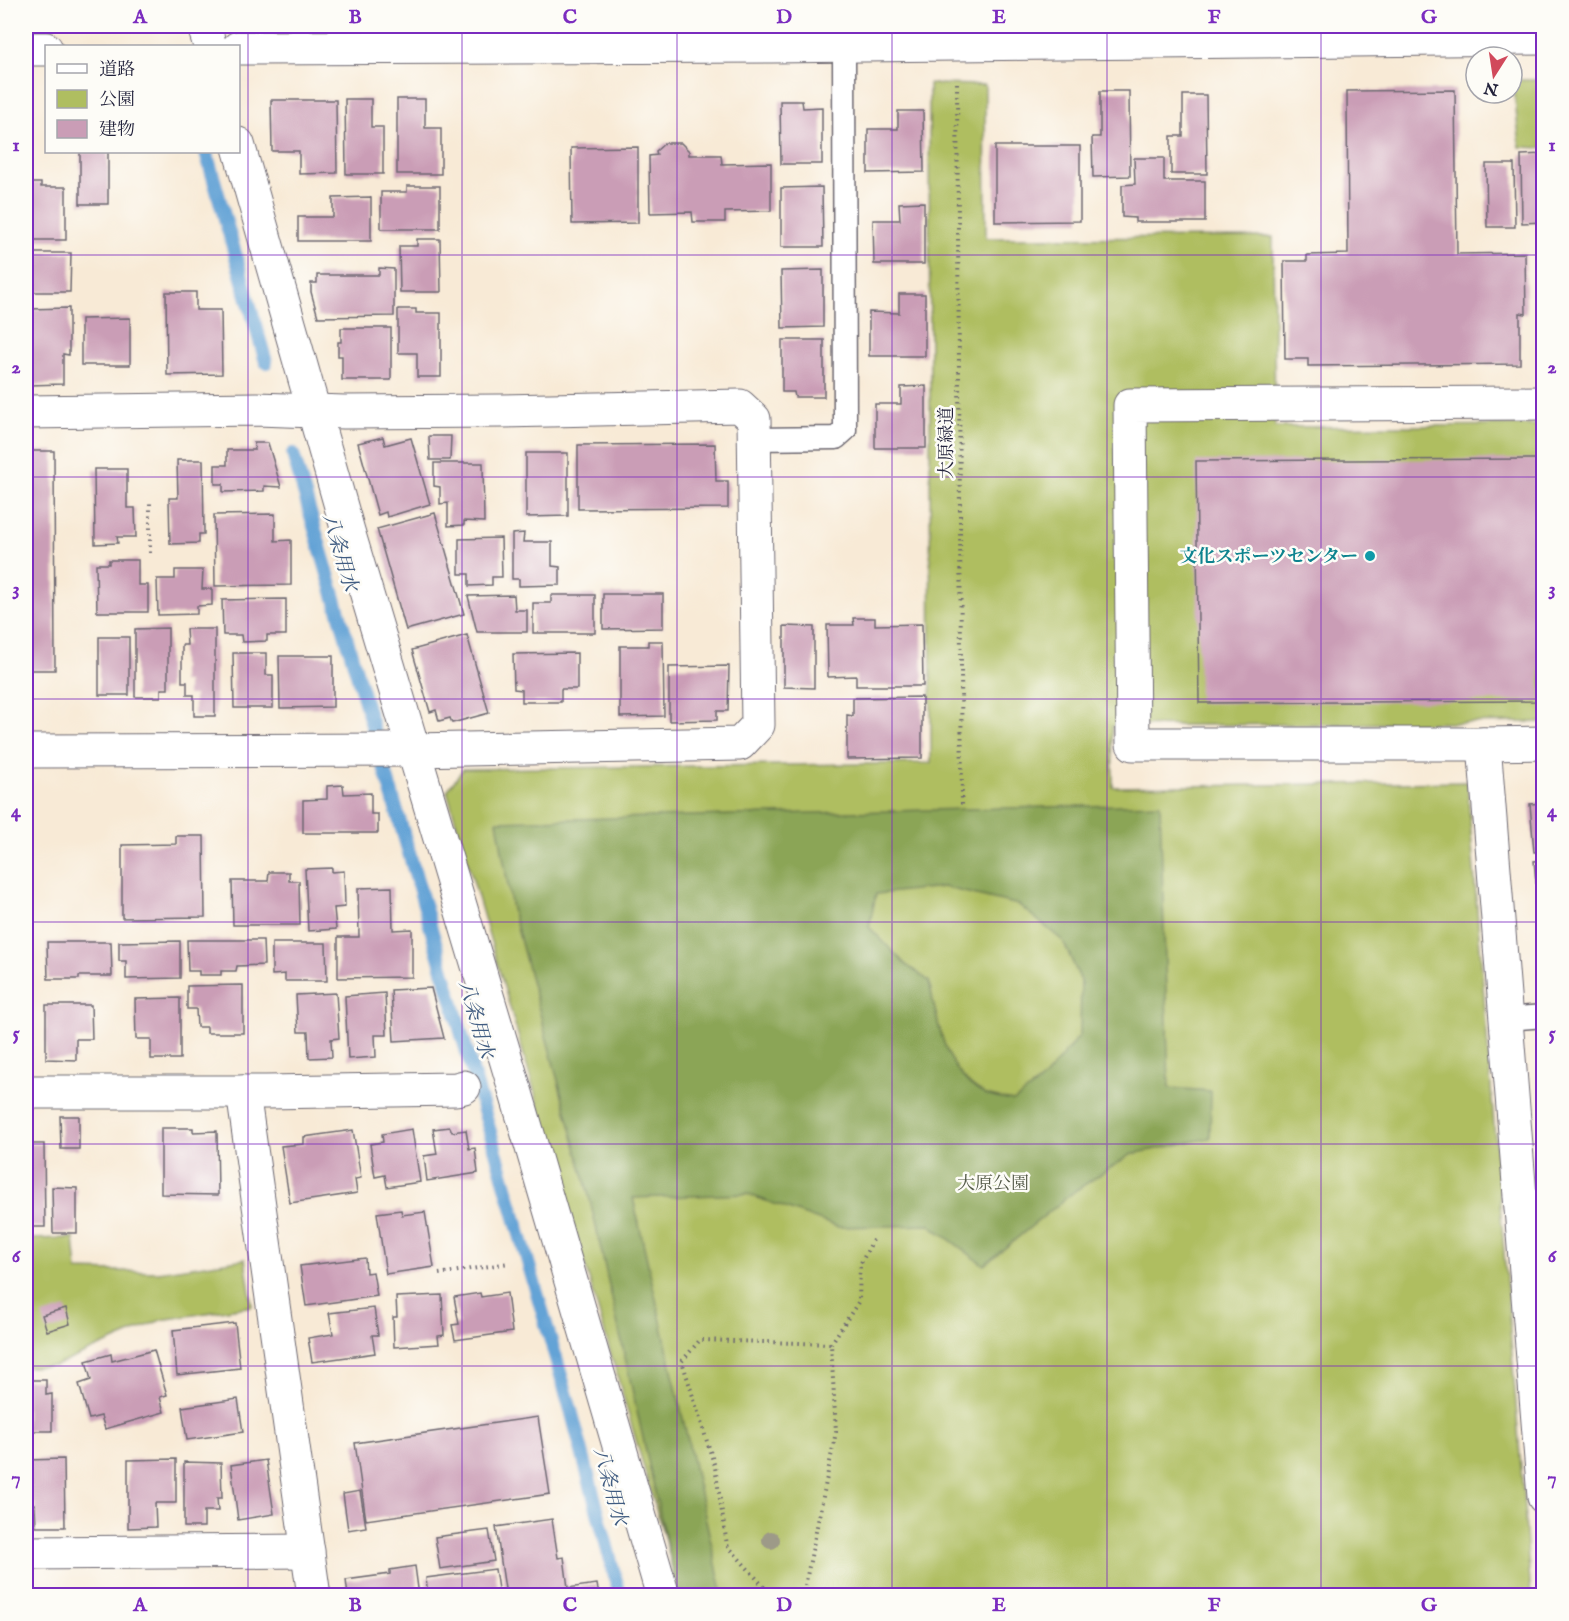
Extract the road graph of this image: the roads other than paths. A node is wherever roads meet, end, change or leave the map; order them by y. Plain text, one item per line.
1 (204, 26) edge
2 (771, 36) edge
3 (1544, 38) edge
4 (210, 45) edge
5 (844, 45) junction
6 (240, 48) edge
7 (26, 49) edge
8 (45, 49) edge
9 (240, 151) edge
10 (1544, 404) edge
11 (313, 411) junction
12 (26, 412) edge
13 (754, 439) junction
14 (1544, 743) edge
15 (1484, 744) junction
16 (392, 750) junction
17 (26, 751) edge
18 (1544, 1016) edge
19 (1506, 1019) junction
20 (464, 1087) dead end
21 (26, 1092) edge
22 (243, 1092) junction
23 (1532, 1207) edge
24 (1540, 1423) edge
25 (1544, 1497) edge
26 (308, 1551) junction
27 (26, 1552) edge
28 (314, 1596) edge
29 (663, 1596) edge

1 - 4 street
2 - 5 street
2 - 6 street
3 - 5 street
5 - 13 lane
7 - 8 street
9 - 11 street
10 - 15 street
11 - 12 street
11 - 13 street
11 - 16 street
13 - 16 street
14 - 15 street
15 - 19 street
16 - 17 street
16 - 29 street
18 - 19 lane
19 - 23 street
20 - 22 street
21 - 22 street
22 - 26 street
23 - 24 street
24 - 25 street
26 - 27 street
26 - 28 street

